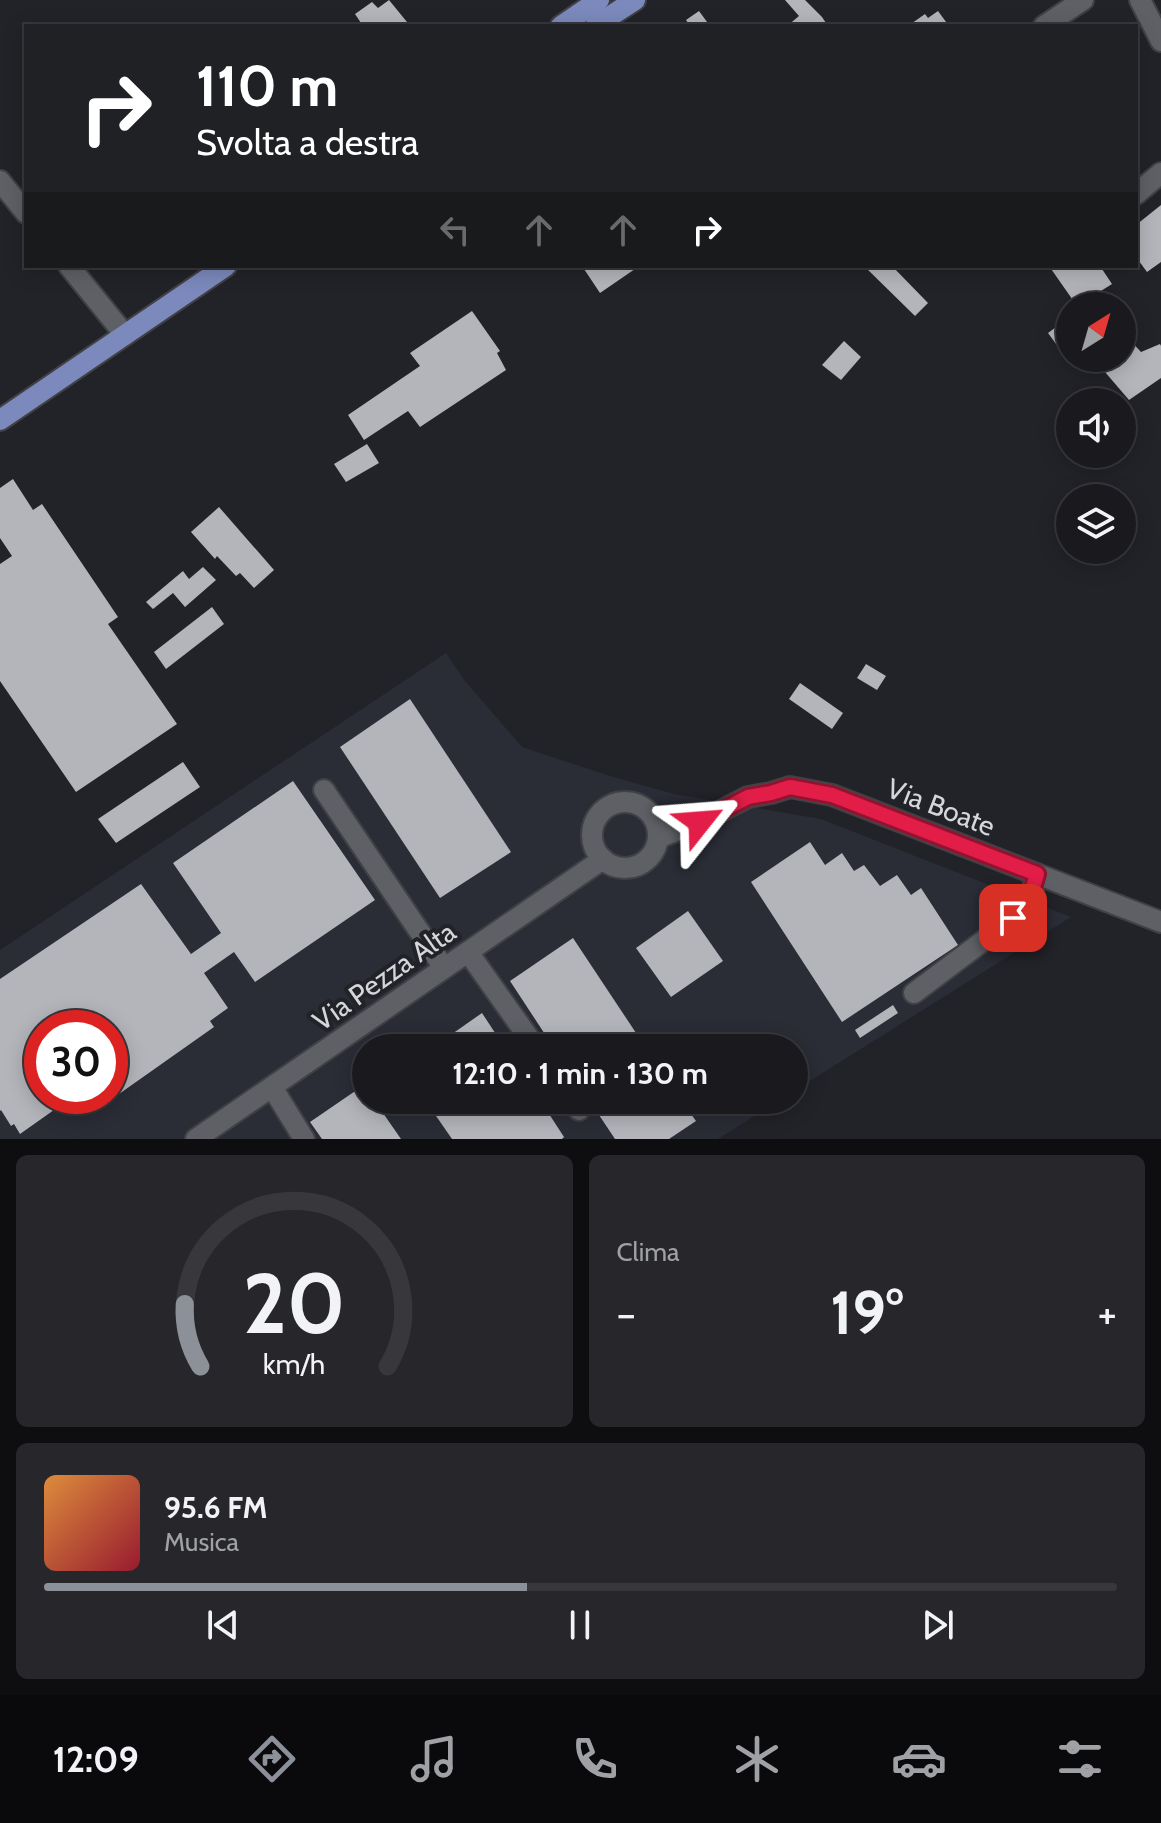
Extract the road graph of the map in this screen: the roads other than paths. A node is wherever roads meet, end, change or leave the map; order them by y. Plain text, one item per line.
1 (599, 0) edge
2 (635, 0) edge
3 (1083, 0) edge
4 (1140, 0) edge
5 (564, 24) edge
6 (598, 24) edge
7 (1047, 24) edge
8 (1161, 41) edge
9 (1161, 173) edge
10 (0, 181) edge
11 (1138, 192) edge
12 (24, 211) edge
13 (71, 268) edge
14 (223, 268) edge
15 (125, 335) junction
16 (0, 420) edge
17 (324, 790) dead end
18 (657, 831) junction
19 (603, 859) junction
20 (1037, 874) junction
21 (1161, 922) edge
22 (468, 952) junction
23 (444, 968) junction
24 (914, 993) dead end
25 (526, 1034) edge
26 (272, 1087) junction
27 (196, 1139) edge
28 (304, 1139) edge

1 - 5 main road
2 - 6 main road
3 - 7 street
4 - 8 street
9 - 11 street
10 - 12 street
13 - 15 street
14 - 15 main road
15 - 16 main road
17 - 23 street
18 - 19 street
18 - 19 street
18 - 20 street, Via Boate
19 - 22 street, Via Pezza Alta
20 - 21 street, Via Boate
20 - 24 street
22 - 23 street, Via Pezza Alta
22 - 25 street
23 - 26 street, Via Pezza Alta
26 - 27 street, Via Pezza Alta
26 - 28 street

